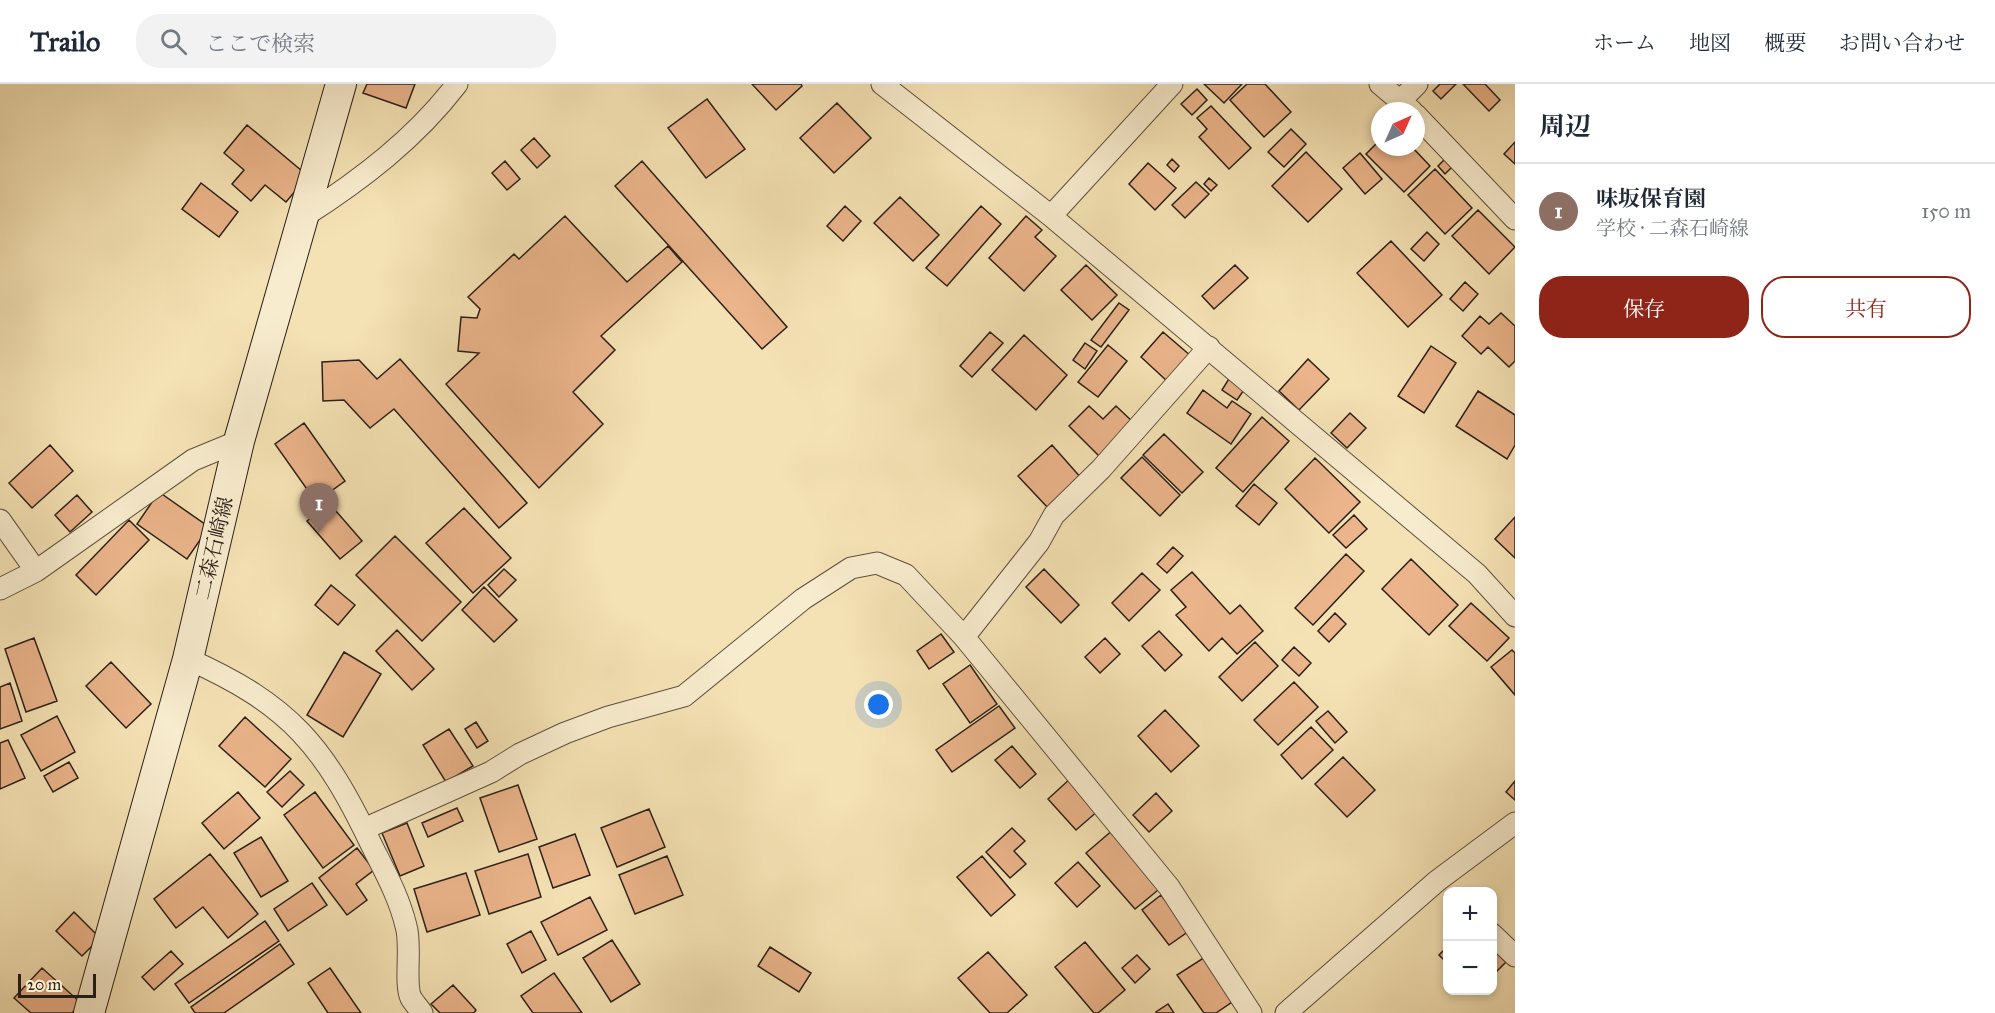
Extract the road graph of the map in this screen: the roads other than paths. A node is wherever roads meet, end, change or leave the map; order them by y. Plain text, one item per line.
1 (341, 84) edge
2 (458, 84) edge
3 (882, 84) edge
4 (1172, 84) edge
5 (1380, 84) edge
6 (1417, 84) edge
7 (1401, 102) edge
8 (1408, 102) edge
9 (1425, 124) edge
10 (1051, 216) junction
11 (303, 217) junction
12 (1515, 219) edge
13 (1209, 347) junction
14 (239, 441) junction
15 (0, 520) edge
16 (36, 571) junction
17 (0, 589) edge
18 (1515, 616) edge
19 (964, 637) junction
20 (188, 659) junction
21 (1515, 823) edge
22 (364, 829) junction
23 (1443, 886) edge
24 (1497, 939) edge
25 (1515, 956) edge
26 (88, 1013) edge
27 (422, 1013) edge
28 (1251, 1013) edge
29 (1286, 1013) edge

1 - 11 main road, 二森石崎線
2 - 11 street
3 - 10 street
4 - 10 street
5 - 7 street
6 - 8 street
9 - 12 street
10 - 13 street
11 - 14 main road, 二森石崎線
13 - 18 street
13 - 19 street
14 - 16 street
14 - 20 main road, 二森石崎線
15 - 16 street
16 - 17 street
19 - 22 street
19 - 28 street
20 - 22 street
20 - 26 main road, 二森石崎線
21 - 23 street
22 - 27 street
23 - 29 street
24 - 25 street

